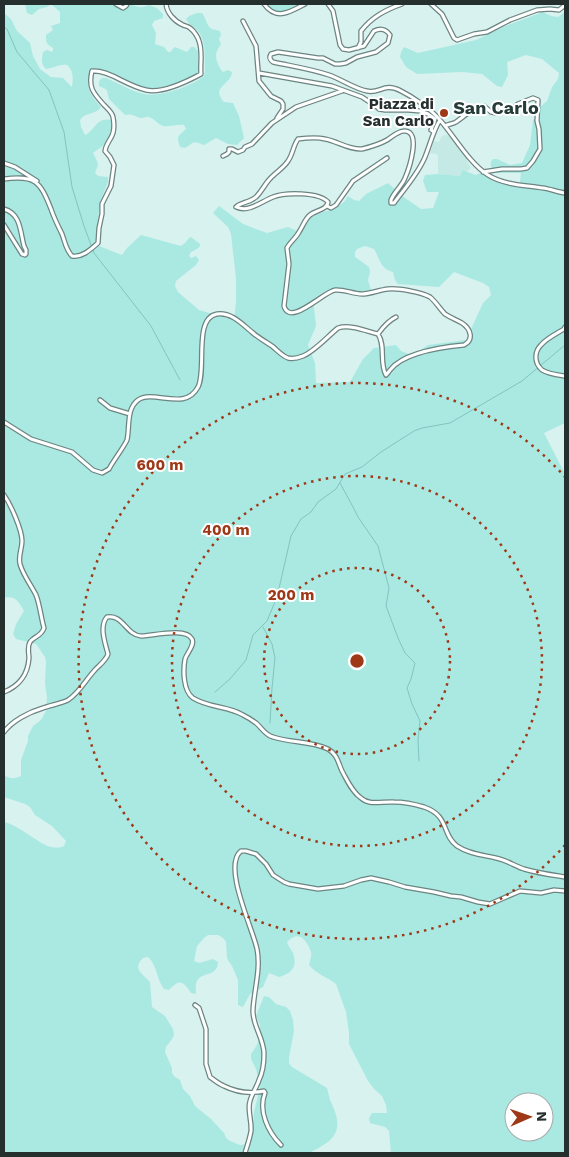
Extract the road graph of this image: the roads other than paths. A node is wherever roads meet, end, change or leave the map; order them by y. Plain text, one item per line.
1 (116, 4) edge
2 (127, 4) edge
3 (166, 4) edge
4 (264, 4) edge
5 (305, 4) edge
6 (328, 4) edge
7 (402, 4) edge
8 (431, 4) edge
9 (565, 5) edge
10 (243, 21) dead end
11 (358, 48) junction
12 (259, 73) junction
13 (343, 90) junction
14 (275, 120) junction
15 (440, 120) junction
16 (445, 126) junction
17 (434, 132) junction
18 (223, 156) dead end
19 (387, 158) dead end
20 (4, 163) edge
21 (483, 172) junction
22 (4, 179) edge
23 (40, 186) junction
24 (565, 193) edge
25 (327, 206) junction
26 (4, 209) edge
27 (4, 225) edge
28 (396, 317) dead end
29 (565, 326) edge
30 (378, 334) junction
31 (565, 376) edge
32 (100, 400) dead end
33 (130, 414) junction
34 (4, 422) edge
35 (4, 496) edge
36 (4, 692) edge
37 (4, 732) edge
38 (565, 877) edge
39 (565, 891) edge
40 (196, 1005) dead end
41 (253, 1093) junction
42 (280, 1145) dead end
43 (245, 1153) edge

1 - 2 street
3 - 23 street
4 - 5 street
6 - 11 street
7 - 11 street
8 - 9 street
10 - 12 street
11 - 15 street
12 - 13 street
12 - 14 street
13 - 14 street
13 - 17 street
14 - 18 street
15 - 16 street
15 - 17 street
16 - 21 street
16 - 21 street
17 - 25 street
19 - 25 street
20 - 23 street
21 - 24 street
22 - 23 street
25 - 30 street
26 - 27 street
28 - 30 street
29 - 31 street
30 - 33 street
32 - 33 street
33 - 34 street
35 - 36 street
37 - 38 street
39 - 41 street
40 - 41 street
41 - 42 street
41 - 43 street

